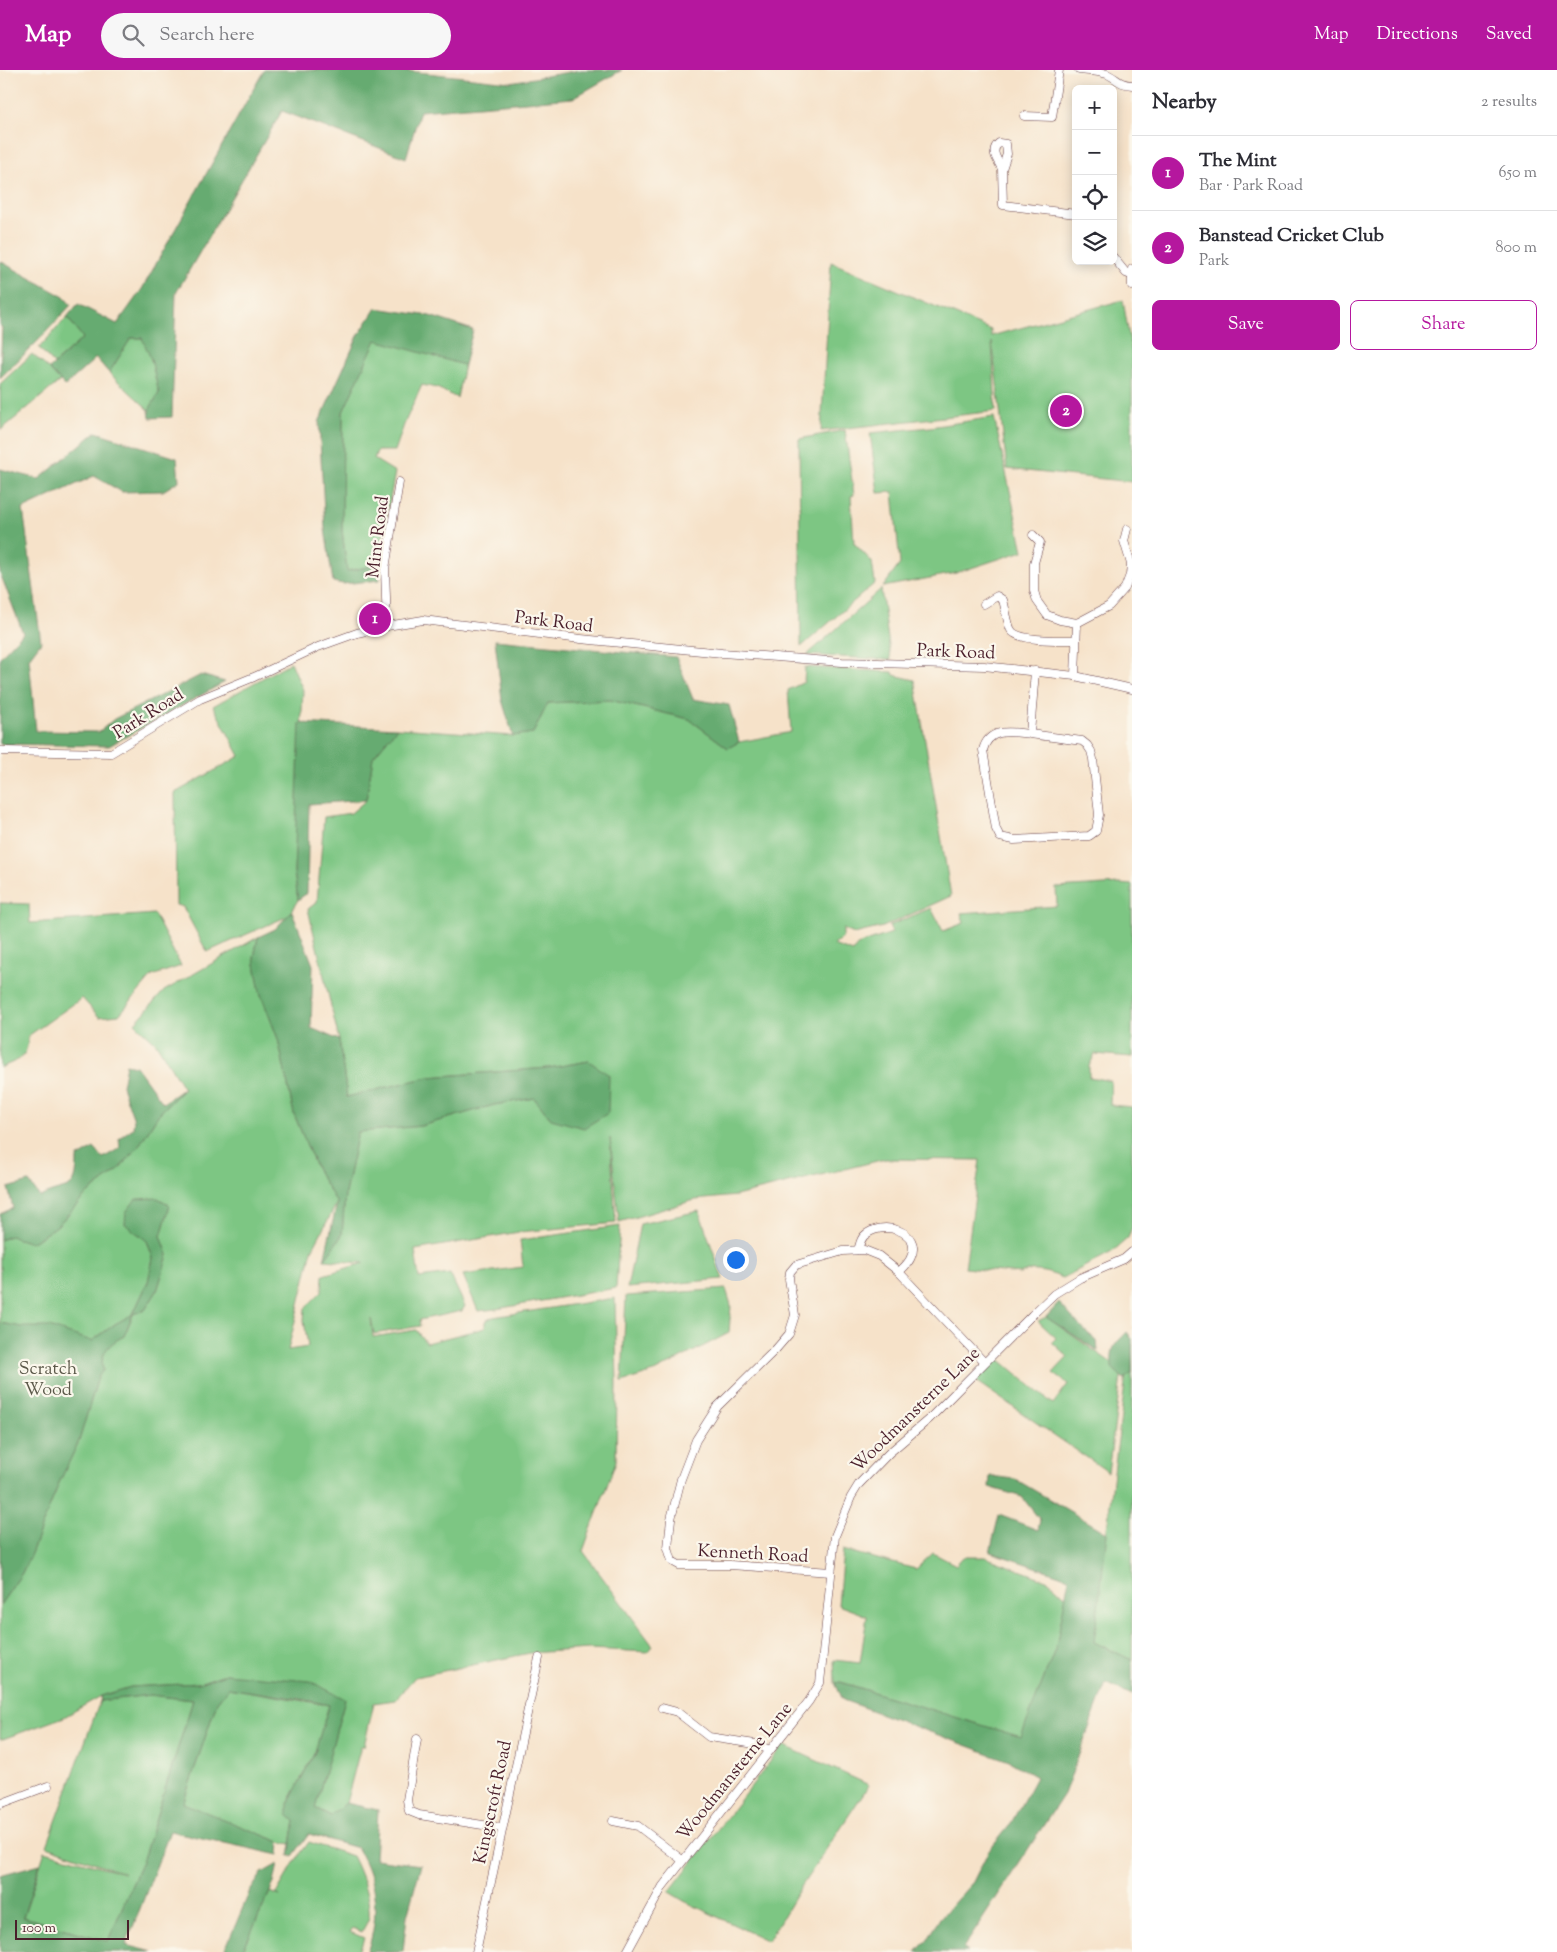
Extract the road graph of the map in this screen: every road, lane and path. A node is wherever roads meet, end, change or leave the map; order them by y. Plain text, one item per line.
1 (1059, 70) edge
2 (1079, 70) edge
3 (1132, 85) edge
4 (1024, 116) dead end
5 (1002, 169) dead end
6 (1072, 214) edge
7 (1117, 262) edge
8 (1132, 272) edge
9 (1132, 286) edge
10 (399, 482) dead end
11 (1127, 529) dead end
12 (1033, 535) dead end
13 (984, 604) dead end
14 (1077, 622) junction
15 (387, 626) junction
16 (1076, 640) junction
17 (1035, 671) junction
18 (1075, 676) junction
19 (1132, 689) edge
20 (1030, 734) junction
21 (0, 751) edge
22 (858, 1250) junction
23 (1132, 1252) edge
24 (899, 1272) junction
25 (984, 1362) junction
26 (831, 1572) junction
27 (539, 1658) dead end
28 (662, 1708) dead end
29 (417, 1739) dead end
30 (770, 1750) junction
31 (48, 1786) dead end
32 (0, 1804) edge
33 (613, 1821) dead end
34 (502, 1828) junction
35 (682, 1860) junction
36 (476, 1952) edge
37 (627, 1952) edge

1 - 4 street
2 - 3 street
5 - 6 street
7 - 8 street
8 - 9 street
10 - 15 street, Mint Road
11 - 14 street
12 - 14 street
13 - 16 street
14 - 16 street
15 - 17 street, Park Road
15 - 21 street, Park Road
16 - 18 street
17 - 18 street, Park Road
17 - 20 street
18 - 19 street, Park Road
20 - 20 street
22 - 24 street
22 - 24 street
22 - 26 street, Kenneth Road
23 - 25 street, Woodmansterne Lane
24 - 25 street
25 - 26 street, Woodmansterne Lane
26 - 30 street, Woodmansterne Lane
27 - 34 street, Kingscroft Road
28 - 30 street
29 - 34 street
30 - 35 street, Woodmansterne Lane
31 - 32 street
33 - 35 street
34 - 36 street, Kingscroft Road
35 - 37 street, Woodmansterne Lane

